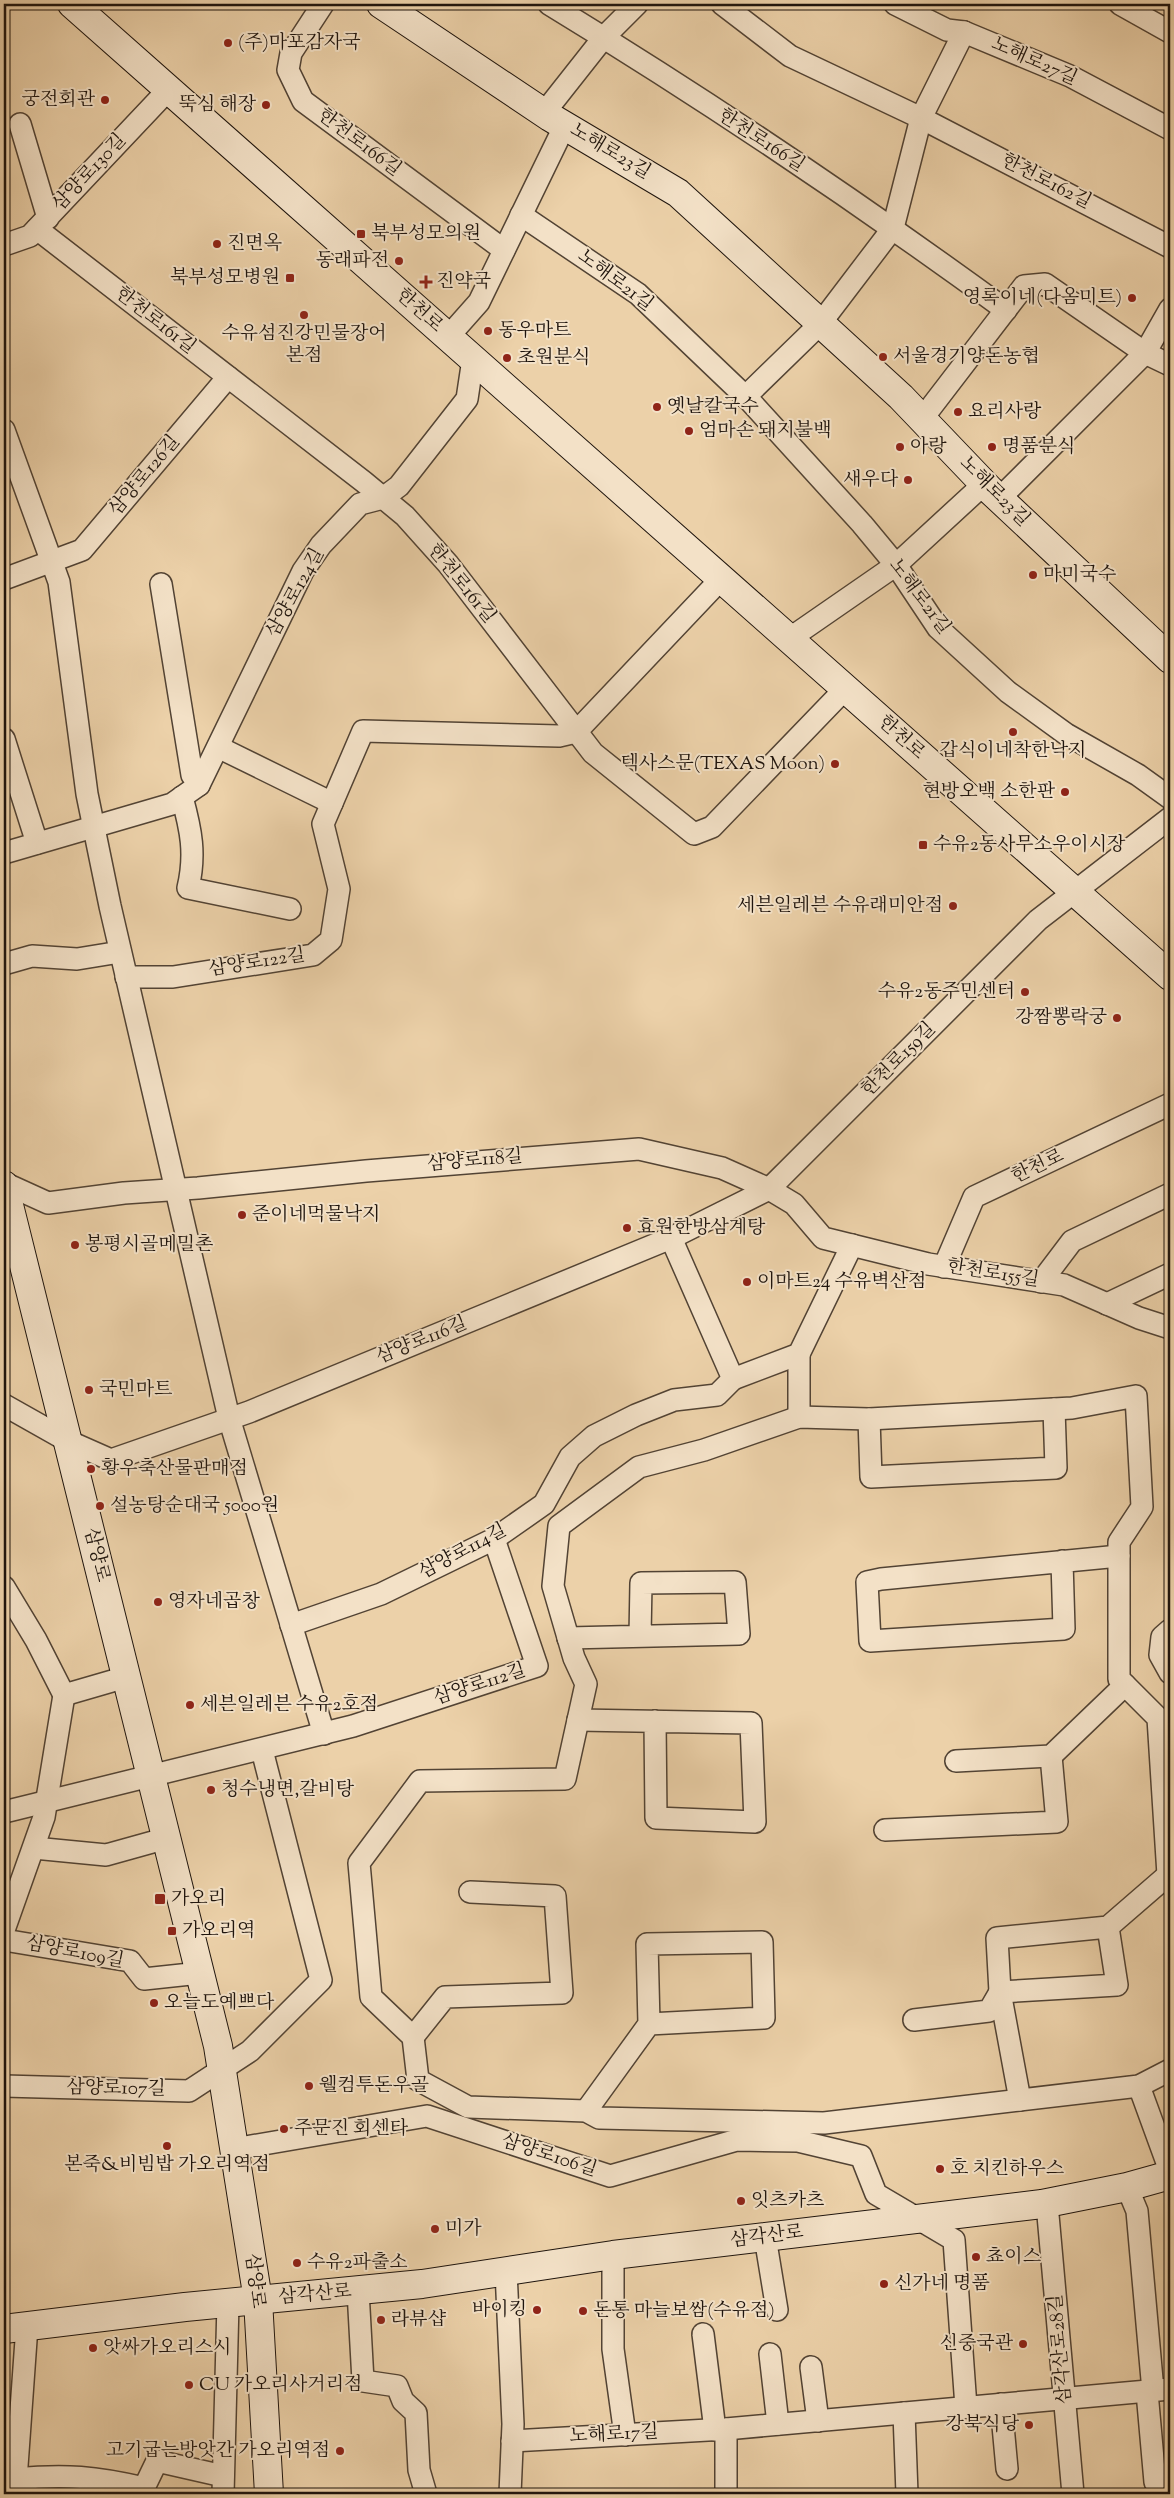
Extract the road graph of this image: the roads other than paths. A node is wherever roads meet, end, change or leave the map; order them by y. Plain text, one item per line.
1 (72, 4) edge
2 (323, 4) edge
3 (381, 4) edge
4 (549, 4) edge
5 (637, 4) edge
6 (722, 4) edge
7 (895, 4) edge
8 (1120, 4) edge
9 (964, 32) junction
10 (1170, 32) edge
11 (604, 37) junction
12 (168, 90) junction
13 (921, 118) junction
14 (554, 119) junction
15 (20, 124) dead end
16 (1170, 130) edge
17 (521, 215) junction
18 (42, 224) junction
19 (893, 228) junction
20 (4, 245) edge
21 (1170, 247) edge
22 (504, 250) junction
23 (1170, 308) edge
24 (1006, 310) junction
25 (820, 324) junction
26 (448, 337) junction
27 (1145, 353) junction
28 (473, 359) junction
29 (1170, 365) edge
30 (228, 377) junction
31 (745, 397) junction
32 (922, 420) junction
33 (4, 430) edge
34 (992, 492) junction
35 (383, 498) junction
36 (52, 563) junction
37 (896, 565) junction
38 (4, 579) edge
39 (721, 579) junction
40 (161, 584) dead end
41 (789, 639) junction
42 (1170, 659) edge
43 (845, 689) junction
44 (576, 732) junction
45 (4, 739) edge
46 (218, 747) junction
47 (191, 791) junction
48 (1170, 798) edge
49 (332, 803) junction
50 (1170, 818) edge
51 (94, 825) junction
52 (36, 842) junction
53 (4, 852) edge
54 (1075, 892) junction
55 (290, 910) dead end
56 (120, 952) junction
57 (4, 964) edge
58 (1170, 976) edge
59 (126, 977) junction
60 (1170, 1104) edge
61 (4, 1184) edge
62 (175, 1189) junction
63 (769, 1189) junction
64 (1170, 1194) edge
65 (671, 1238) junction
66 (852, 1245) junction
67 (944, 1267) junction
68 (1170, 1274) edge
69 (1041, 1282) junction
70 (1107, 1304) junction
71 (1170, 1328) edge
72 (800, 1354) junction
73 (733, 1379) junction
74 (4, 1404) edge
75 (1054, 1409) junction
76 (799, 1417) junction
77 (229, 1418) junction
78 (869, 1418) junction
79 (68, 1441) junction
80 (494, 1539) junction
81 (1119, 1556) junction
82 (1062, 1561) junction
83 (4, 1587) edge
84 (291, 1625) junction
85 (1170, 1630) edge
86 (640, 1636) junction
87 (568, 1638) junction
88 (1170, 1673) edge
89 (126, 1677) junction
90 (1125, 1685) junction
91 (64, 1695) junction
92 (578, 1720) junction
93 (655, 1721) junction
94 (324, 1734) junction
95 (262, 1750) junction
96 (1051, 1756) junction
97 (956, 1761) dead end
98 (151, 1776) junction
99 (45, 1801) junction
100 (4, 1812) edge
101 (885, 1830) dead end
102 (167, 1838) junction
103 (34, 1848) junction
104 (1169, 1875) edge
105 (470, 1892) dead end
106 (1108, 1927) junction
107 (4, 1930) edge
108 (4, 1940) edge
109 (200, 1973) junction
110 (1000, 1992) junction
111 (914, 2020) dead end
112 (648, 2024) junction
113 (413, 2037) junction
114 (222, 2069) junction
115 (1170, 2070) edge
116 (4, 2086) edge
117 (1139, 2086) junction
118 (1020, 2100) junction
119 (586, 2111) junction
120 (234, 2149) junction
121 (1170, 2173) edge
122 (1127, 2187) junction
123 (1047, 2204) junction
124 (920, 2219) junction
125 (765, 2237) junction
126 (614, 2256) junction
127 (506, 2271) junction
128 (358, 2291) junction
129 (258, 2300) junction
130 (228, 2303) junction
131 (777, 2310) dead end
132 (15, 2328) edge
133 (703, 2334) dead end
134 (770, 2354) dead end
135 (811, 2368) dead end
136 (1157, 2391) edge
137 (1065, 2398) junction
138 (1001, 2404) junction
139 (966, 2407) junction
140 (904, 2413) junction
141 (818, 2421) junction
142 (778, 2424) junction
143 (720, 2429) junction
144 (625, 2435) junction
145 (512, 2441) junction
146 (1008, 2469) dead end
147 (1155, 2482) dead end
148 (223, 2485) edge
149 (16, 2486) edge
150 (142, 2491) edge
151 (269, 2494) edge
152 (426, 2494) edge
153 (510, 2494) edge
154 (726, 2494) edge
155 (907, 2494) edge
156 (1073, 2494) edge

1 - 12 street, 한천로
2 - 22 street, 한천로166길
3 - 14 street, 노해로23길
4 - 11 street, 한천로166길
5 - 11 street
6 - 13 street
7 - 9 street, 노해로27길
8 - 10 street
9 - 13 street
9 - 16 street, 노해로27길
11 - 14 street
11 - 19 street, 한천로166길
12 - 18 street, 삼양로130길
12 - 26 street, 한천로
13 - 19 street
13 - 21 street, 한천로162길
14 - 17 street
14 - 25 street, 노해로23길
15 - 18 street
17 - 22 street
17 - 31 street, 노해로21길
18 - 20 street, 삼양로130길
18 - 30 street, 한천로161길
19 - 24 street
19 - 25 street
22 - 26 street
23 - 27 street
24 - 27 street
24 - 32 street
25 - 31 street
25 - 32 street, 노해로23길
26 - 28 street, 한천로
27 - 29 street
27 - 34 street
28 - 35 street, 삼양로124길
28 - 39 street, 한천로
30 - 35 street, 한천로161길
30 - 36 street, 삼양로126길
31 - 37 street, 노해로21길
32 - 34 street, 노해로23길
33 - 36 street
34 - 37 street
34 - 42 street, 노해로23길
35 - 44 street, 한천로161길
35 - 46 street, 삼양로124길
36 - 38 street, 삼양로126길
36 - 51 street
37 - 41 street
37 - 48 street, 노해로21길
39 - 41 street, 한천로
39 - 44 street
40 - 47 street
41 - 43 street, 한천로
43 - 44 street, 한천로161길
43 - 54 street, 한천로
44 - 49 street, 삼양로122길
45 - 52 street
46 - 47 street, 삼양로124길
46 - 49 street
47 - 51 street
47 - 55 street
49 - 59 street, 삼양로122길
50 - 54 street, 한천로159길
51 - 52 street
51 - 56 street
52 - 53 street
54 - 58 street, 한천로
54 - 63 street, 한천로159길
56 - 57 street
56 - 59 street
59 - 62 street
60 - 67 street, 한천로
61 - 62 street, 삼양로118길
61 - 79 street, 삼양로
62 - 63 street, 삼양로118길
62 - 77 street
63 - 65 street, 삼양로116길
63 - 66 street, 한천로155길
64 - 69 street
65 - 73 street
65 - 77 street, 삼양로116길
66 - 67 street, 한천로155길
66 - 72 street
67 - 69 street, 한천로155길
68 - 70 street
69 - 70 street, 한천로155길
70 - 71 street, 한천로155길
72 - 73 street
72 - 76 street
73 - 80 street, 삼양로114길
74 - 79 street, 삼양로116길
75 - 78 street
75 - 78 street
75 - 81 street
76 - 78 street
76 - 87 street
77 - 79 street, 삼양로116길
77 - 84 street
79 - 89 street, 삼양로
80 - 84 street, 삼양로114길
80 - 94 street, 삼양로112길
81 - 82 street
81 - 90 street
82 - 82 street
83 - 91 street
84 - 94 street
85 - 88 street
86 - 86 street
86 - 87 street
87 - 92 street
89 - 91 street
89 - 98 street, 삼양로
90 - 96 street
90 - 104 street
91 - 99 street
92 - 93 street
92 - 113 street
93 - 93 street
94 - 95 street, 삼양로112길
95 - 98 street, 삼양로112길
95 - 114 street
96 - 97 street
96 - 101 street
98 - 99 street, 삼양로112길
98 - 102 street, 삼양로
99 - 100 street, 삼양로112길
99 - 103 street
102 - 103 street
102 - 109 street, 삼양로
103 - 107 street
104 - 106 street
105 - 113 street
106 - 110 street
106 - 110 street
108 - 109 street, 삼양로109길
109 - 114 street, 삼양로
110 - 111 street
110 - 118 street
112 - 112 street
112 - 119 street
113 - 119 street
114 - 116 street, 삼양로107길
114 - 120 street, 삼양로
115 - 117 street
117 - 118 street
117 - 121 street
118 - 119 street
120 - 124 street, 삼양로106길
120 - 129 street, 삼양로
121 - 122 street, 삼각산로
122 - 123 street, 삼각산로
122 - 136 street
123 - 124 street, 삼각산로
123 - 137 street, 삼각산로28길
124 - 125 street, 삼각산로
124 - 139 street
125 - 126 street, 삼각산로
125 - 131 street
126 - 127 street, 삼각산로
126 - 144 street
127 - 128 street, 삼각산로
127 - 145 street
128 - 129 street, 삼각산로
128 - 152 street
129 - 130 street, 삼각산로
129 - 151 street, 삼양로
130 - 132 street, 삼각산로
130 - 148 street
132 - 149 street
133 - 143 street
134 - 142 street
135 - 141 street
136 - 137 street, 노해로17길
136 - 147 street
137 - 138 street, 노해로17길
137 - 156 street, 삼각산로28길
138 - 139 street, 노해로17길
138 - 146 street
139 - 140 street, 노해로17길
140 - 141 street, 노해로17길
140 - 155 street
141 - 142 street, 노해로17길
142 - 143 street, 노해로17길
143 - 144 street, 노해로17길
143 - 154 street
144 - 145 street, 노해로17길
145 - 153 street
148 - 150 street
149 - 150 street

